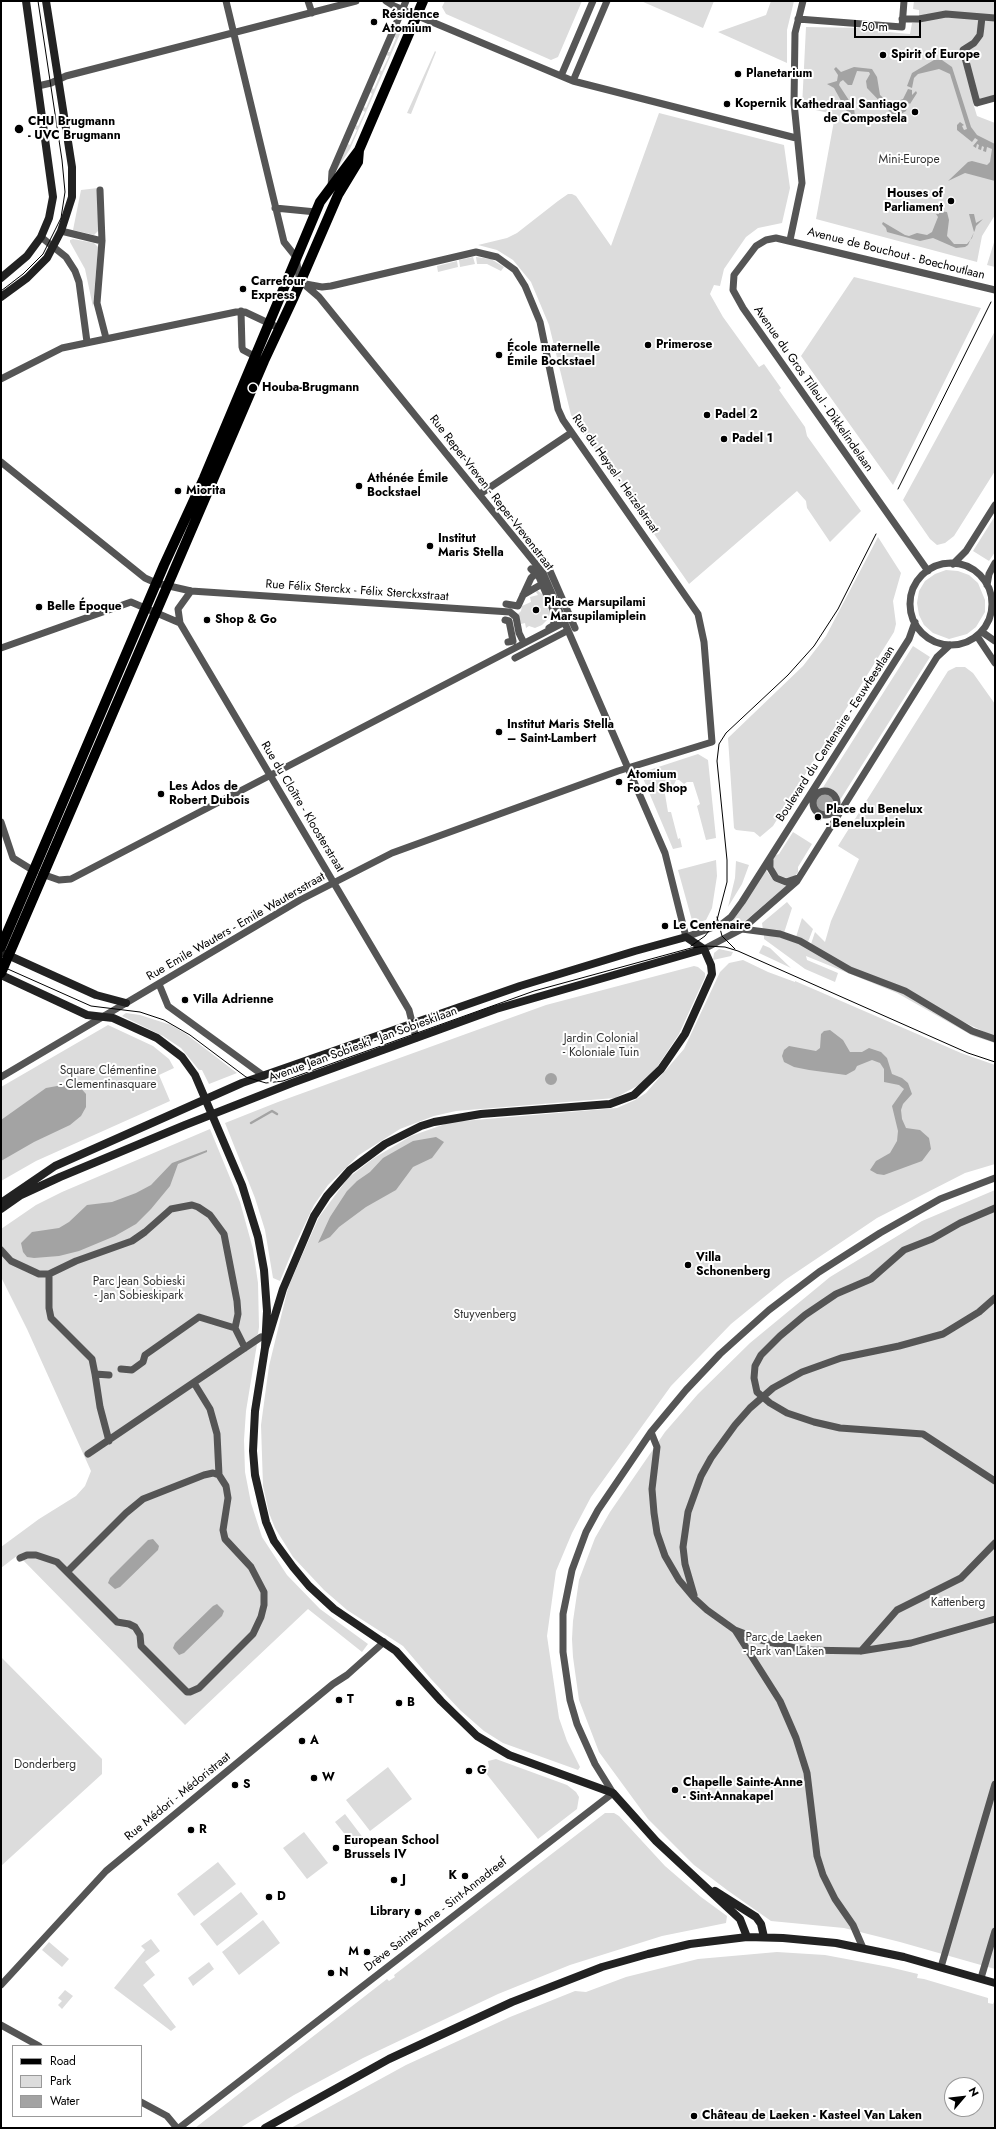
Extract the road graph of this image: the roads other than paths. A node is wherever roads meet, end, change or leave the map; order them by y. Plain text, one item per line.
1 (26, 1) edge
2 (46, 1) edge
3 (226, 1) edge
4 (308, 1) edge
5 (356, 1) edge
6 (386, 1) edge
7 (406, 1) edge
8 (423, 1) edge
9 (593, 1) edge
10 (607, 1) edge
11 (803, 1) edge
12 (904, 1) edge
13 (402, 9) junction
14 (312, 13) junction
15 (417, 15) junction
16 (982, 17) junction
17 (995, 18) edge
18 (902, 19) junction
19 (798, 20) junction
20 (233, 33) junction
21 (561, 76) junction
22 (59, 80) junction
23 (572, 81) junction
24 (38, 86) junction
25 (995, 98) edge
26 (796, 138) junction
27 (358, 150) junction
28 (331, 187) junction
29 (100, 190) dead end
30 (275, 208) junction
31 (316, 212) junction
32 (61, 231) junction
33 (41, 237) junction
34 (790, 240) junction
35 (102, 241) junction
36 (54, 247) junction
37 (296, 258) junction
38 (1, 278) edge
39 (300, 283) junction
40 (322, 287) junction
41 (995, 290) edge
42 (1, 297) edge
43 (319, 297) junction
44 (241, 311) junction
45 (269, 323) junction
46 (279, 328) junction
47 (106, 338) junction
48 (87, 342) junction
49 (260, 359) junction
50 (1, 379) edge
51 (571, 433) junction
52 (1, 462) edge
53 (480, 494) junction
54 (995, 505) edge
55 (995, 563) edge
56 (953, 564) junction
57 (539, 567) junction
58 (928, 571) junction
59 (156, 583) junction
60 (542, 584) junction
61 (987, 585) junction
62 (167, 587) junction
63 (191, 591) junction
64 (523, 594) junction
65 (146, 607) junction
66 (156, 612) junction
67 (993, 618) edge
68 (565, 622) junction
69 (915, 622) junction
70 (180, 623) junction
71 (567, 630) junction
72 (979, 634) junction
73 (995, 640) edge
74 (563, 641) dead end
75 (524, 644) junction
76 (517, 645) junction
77 (950, 645) junction
78 (1, 648) edge
79 (995, 663) edge
80 (712, 742) joint
81 (628, 768) junction
82 (270, 776) junction
83 (837, 810) joint
84 (1, 822) edge
85 (770, 856) junction
86 (38, 872) junction
87 (801, 876) junction
88 (334, 882) junction
89 (720, 925) junction
90 (742, 928) junction
91 (686, 937) junction
92 (726, 938) junction
93 (1, 947) edge
94 (704, 949) junction
95 (4, 954) edge
96 (1, 974) edge
97 (158, 984) junction
98 (126, 1003) junction
99 (105, 1016) junction
100 (413, 1024) junction
101 (416, 1038) junction
102 (995, 1039) edge
103 (264, 1076) junction
104 (1, 1077) edge
105 (50, 1170) junction
106 (995, 1178) edge
107 (1, 1196) edge
108 (1, 1203) edge
109 (995, 1208) edge
110 (1, 1209) edge
111 (1, 1250) edge
112 (49, 1274) junction
113 (995, 1298) edge
114 (235, 1328) junction
115 (261, 1337) dead end
116 (245, 1348) junction
117 (265, 1348) junction
118 (121, 1369) dead end
119 (95, 1374) junction
120 (109, 1375) dead end
121 (194, 1383) junction
122 (762, 1396) junction
123 (652, 1432) junction
124 (109, 1441) junction
125 (88, 1454) dead end
126 (219, 1475) junction
127 (995, 1481) edge
128 (995, 1544) edge
129 (20, 1558) dead end
130 (68, 1571) junction
131 (695, 1599) junction
132 (995, 1619) edge
133 (735, 1630) junction
134 (384, 1642) junction
135 (861, 1651) junction
136 (995, 1784) edge
137 (613, 1793) junction
138 (701, 1882) junction
139 (995, 1931) edge
140 (747, 1937) junction
141 (764, 1937) junction
142 (863, 1948) junction
143 (941, 1966) junction
144 (981, 1978) junction
145 (995, 1983) edge
146 (1, 1985) edge
147 (1, 2025) edge
148 (37, 2045) edge
149 (142, 2103) edge
150 (178, 2128) edge
151 (264, 2128) edge

1 - 24 street
2 - 22 street
3 - 20 street
4 - 14 street
5 - 14 street
6 - 13 street
7 - 13 street
8 - 15 main road
9 - 21 street
10 - 23 street
11 - 19 street, Avenue de Bouchout - Boechoutlaan
12 - 18 street
13 - 15 street
13 - 28 street
14 - 20 street
15 - 21 street
15 - 27 main road
16 - 17 street
16 - 18 street
16 - 25 street
18 - 19 street
19 - 26 street, Avenue de Bouchout - Boechoutlaan
20 - 22 street
20 - 30 street
21 - 23 street
22 - 24 street
22 - 32 street
23 - 26 street
24 - 33 street
26 - 34 street, Avenue de Bouchout - Boechoutlaan
27 - 28 main road
27 - 39 main road
28 - 31 main road
29 - 35 street
30 - 31 street
30 - 37 street
31 - 37 main road
32 - 35 street
32 - 36 street
33 - 36 street
33 - 38 street
34 - 41 street, Avenue de Bouchout - Boechoutlaan
34 - 58 street, Avenue du Gros Tilleul - Dikkelindelaan
35 - 47 street
36 - 42 street
36 - 48 street
37 - 39 street
37 - 45 main road
39 - 40 street, Rue du Heysel - Heizelstraat
39 - 43 street, Rue Reper-Vreven - Reper-Vrevenstraat
39 - 46 main road
40 - 43 street
40 - 51 street, Rue du Heysel - Heizelstraat
43 - 53 street, Rue Reper-Vreven - Reper-Vrevenstraat
44 - 45 street
44 - 47 street
44 - 49 street
45 - 46 street
45 - 49 main road
46 - 49 main road
47 - 48 street
48 - 50 street
49 - 59 main road
49 - 62 main road
51 - 53 street
51 - 80 street, Rue du Heysel - Heizelstraat
52 - 59 street, Rue Félix Sterckx - Félix Sterckxstraat
53 - 68 street, Rue Reper-Vreven - Reper-Vrevenstraat
54 - 56 street
55 - 61 street
56 - 58 street
56 - 61 street
57 - 60 street
57 - 64 street
57 - 71 street
58 - 69 street
59 - 62 street, Rue Félix Sterckx - Félix Sterckxstraat
59 - 65 main road
60 - 64 street
60 - 76 street
61 - 67 street
62 - 63 street, Rue Félix Sterckx - Félix Sterckxstraat
62 - 66 main road
63 - 70 street
63 - 75 street, Rue Félix Sterckx - Félix Sterckxstraat
64 - 76 street
65 - 66 street
65 - 78 street
65 - 86 main road
66 - 70 street
66 - 86 main road
67 - 72 street
68 - 75 street
68 - 81 street, Rue Reper-Vreven - Reper-Vrevenstraat
69 - 77 street
69 - 85 street, Boulevard du Centenaire - Eeuwfeestlaan
70 - 82 street, Rue du Cloître - Kloosterstraat
71 - 74 street
71 - 76 street
72 - 73 street
72 - 77 street
72 - 79 street
75 - 82 street
77 - 87 street
80 - 81 street, Rue Emile Wauters - Emile Wautersstraat
81 - 88 street, Rue Emile Wauters - Emile Wautersstraat
81 - 91 street, Rue Reper-Vreven - Reper-Vrevenstraat
82 - 86 street
82 - 88 street, Rue du Cloître - Kloosterstraat
83 - 83 street
84 - 86 street
85 - 87 street
85 - 89 street, Boulevard du Centenaire - Eeuwfeestlaan
86 - 93 main road
86 - 95 main road
87 - 90 street
88 - 97 street, Rue Emile Wauters - Emile Wautersstraat
88 - 100 street, Rue du Cloître - Kloosterstraat
89 - 91 street, Avenue Jean Sobieski - Jan Sobieskilaan
89 - 92 street
90 - 92 street, Avenue Jean Sobieski - Jan Sobieskilaan
90 - 102 street
91 - 94 street
91 - 100 street, Avenue Jean Sobieski - Jan Sobieskilaan
92 - 94 street, Avenue Jean Sobieski - Jan Sobieskilaan
94 - 101 street, Avenue Jean Sobieski - Jan Sobieskilaan
94 - 117 street
95 - 96 main road
95 - 98 street
96 - 99 street
97 - 98 street, Rue Emile Wauters - Emile Wautersstraat
97 - 103 street
98 - 99 street, Rue Emile Wauters - Emile Wautersstraat
99 - 104 street, Rue Emile Wauters - Emile Wautersstraat
99 - 117 street
100 - 101 street, Rue du Cloître - Kloosterstraat
100 - 103 street, Avenue Jean Sobieski - Jan Sobieskilaan
101 - 110 street, Avenue Jean Sobieski - Jan Sobieskilaan
103 - 105 street, Avenue Jean Sobieski - Jan Sobieskilaan
105 - 107 street
105 - 108 street, Avenue Jean Sobieski - Jan Sobieskilaan
106 - 123 street
109 - 122 street
111 - 112 street
112 - 114 street
112 - 119 street
113 - 122 street
114 - 116 street
114 - 118 street
115 - 116 street
116 - 121 street
117 - 134 street
119 - 120 street
119 - 124 street
121 - 124 street
121 - 126 street
122 - 127 street
122 - 131 street
123 - 131 street
123 - 137 street
124 - 125 street
126 - 130 street
126 - 130 street
128 - 135 street
129 - 130 street
131 - 133 street
132 - 135 street
133 - 135 street
133 - 142 street
134 - 137 street
134 - 146 street, Rue Médori - Médoristraat
136 - 143 street
137 - 138 street
137 - 150 street, Drève Sainte-Anne - Sint-Annadreef
138 - 140 street
138 - 141 street
139 - 144 street
140 - 141 street
140 - 151 street
141 - 142 street
142 - 143 street
143 - 144 street
144 - 145 street
147 - 148 street
149 - 150 street

